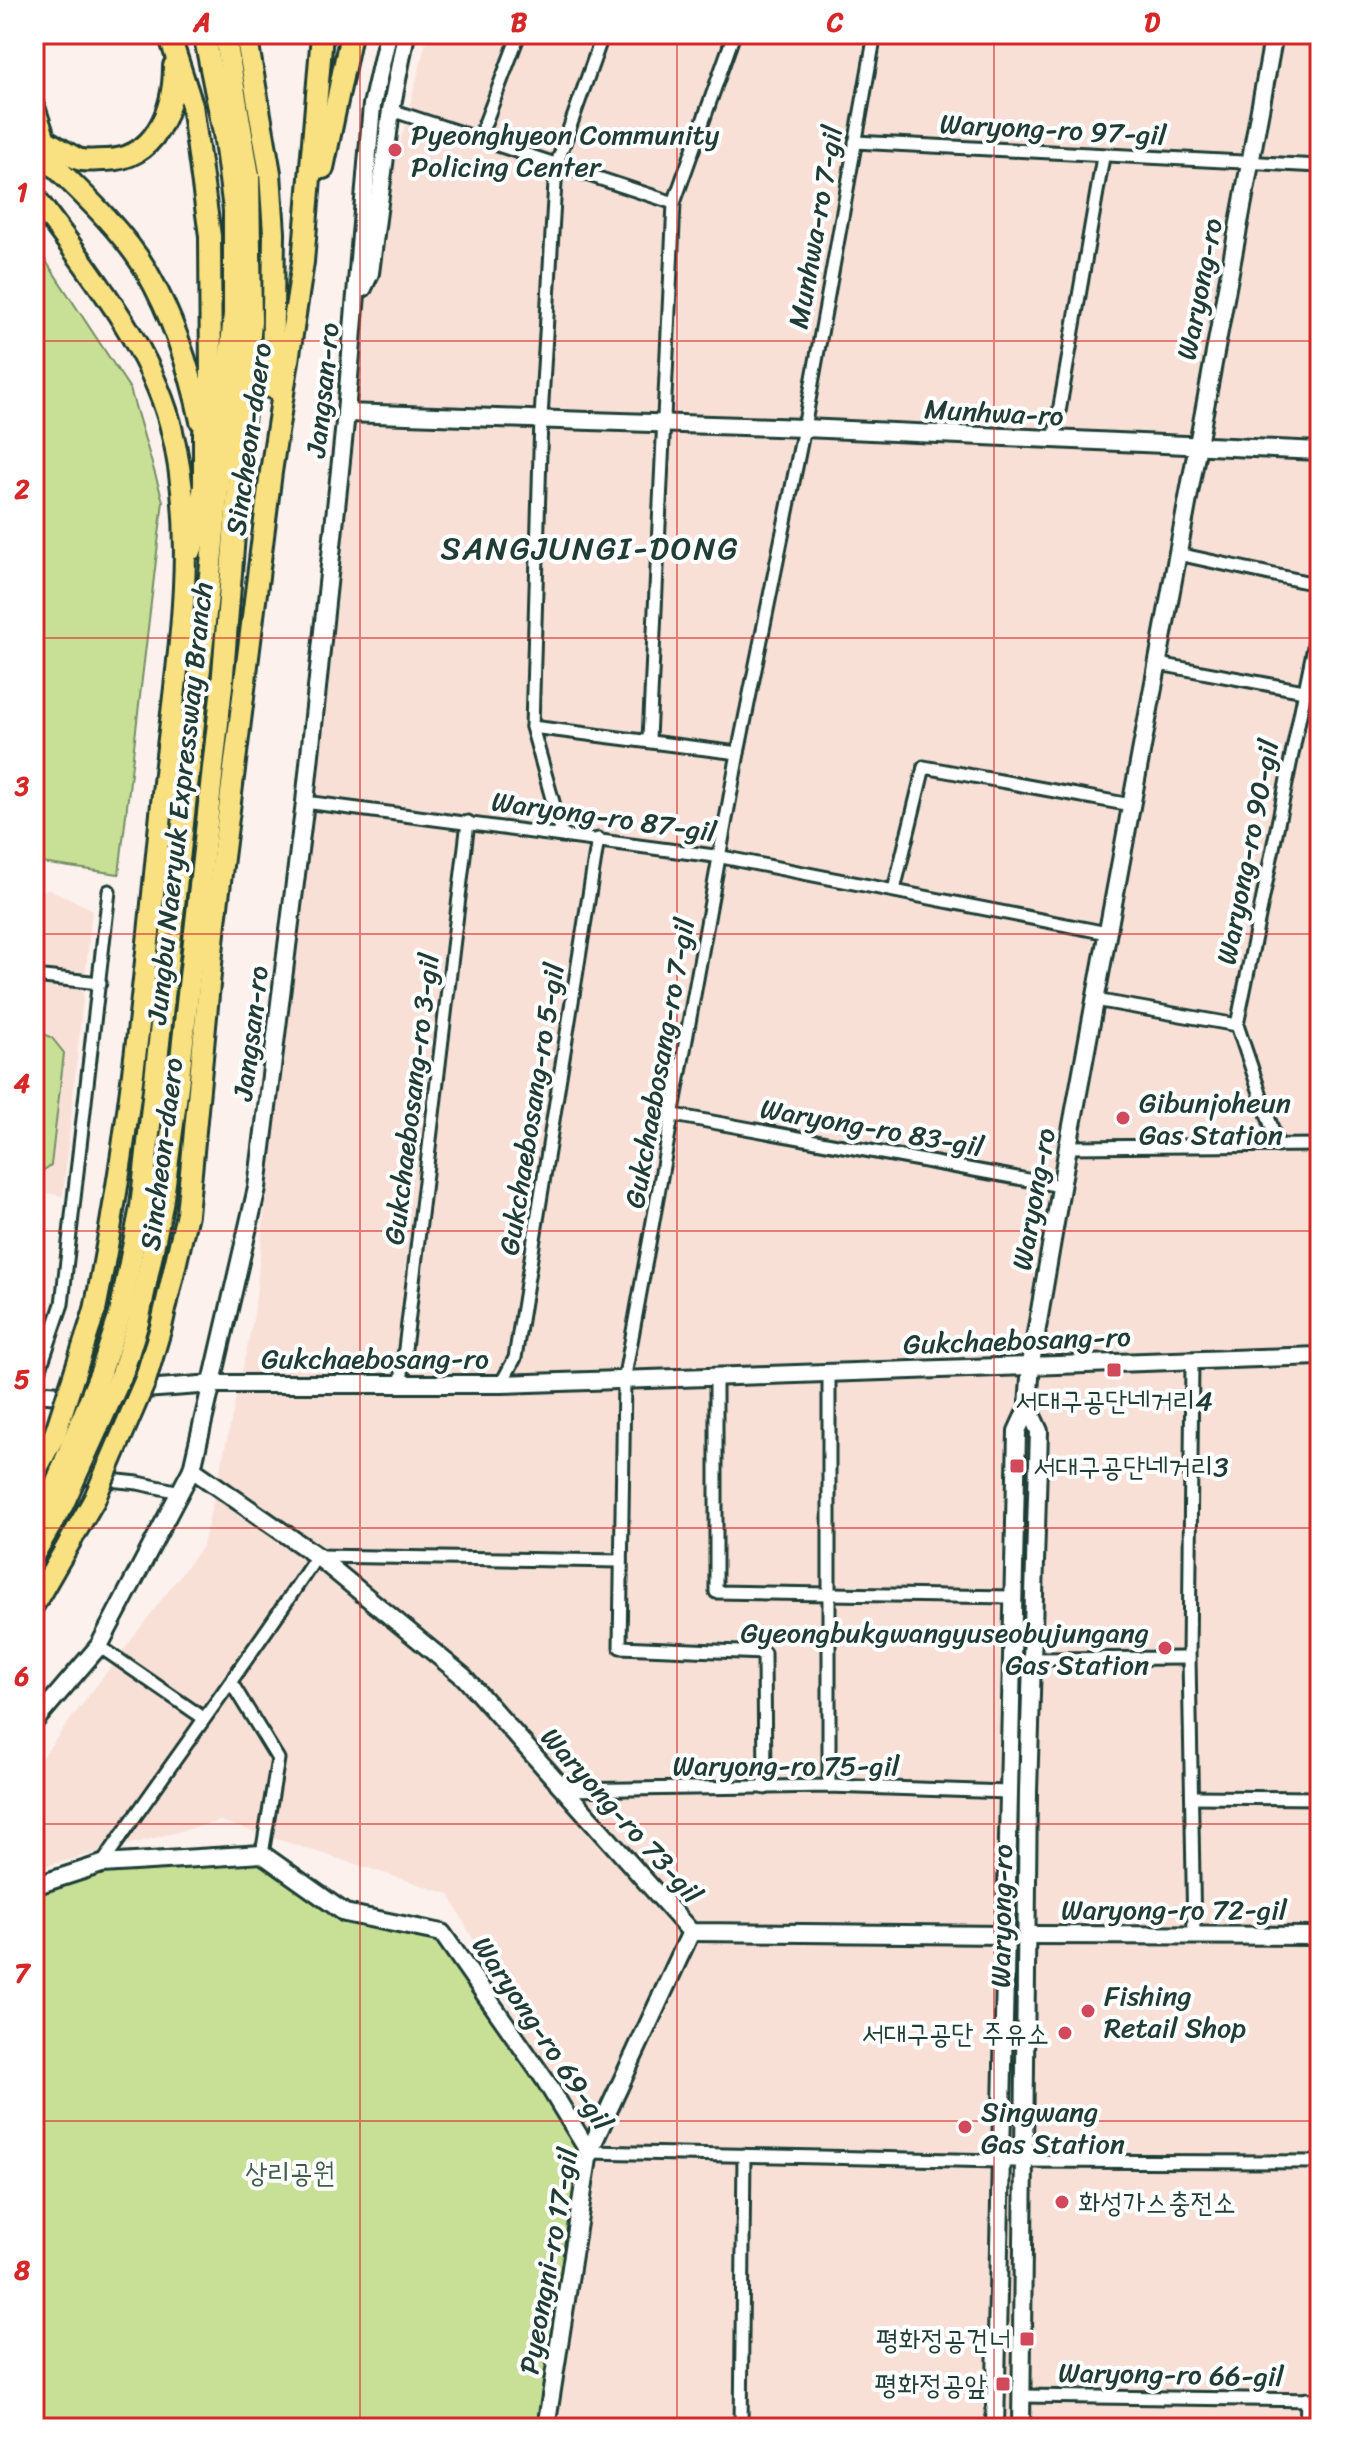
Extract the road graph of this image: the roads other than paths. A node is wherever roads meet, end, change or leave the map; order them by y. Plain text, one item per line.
1 (169, 34) edge
2 (204, 34) edge
3 (225, 34) edge
4 (246, 34) edge
5 (322, 34) edge
6 (351, 34) edge
7 (388, 34) edge
8 (406, 34) edge
9 (519, 34) edge
10 (603, 34) edge
11 (734, 34) edge
12 (875, 34) edge
13 (1274, 34) edge
14 (34, 107) edge
15 (391, 110) junction
16 (479, 139) junction
17 (855, 142) junction
18 (34, 146) edge
19 (1103, 157) junction
20 (1249, 162) junction
21 (556, 166) junction
22 (1320, 166) edge
23 (34, 196) edge
24 (674, 203) junction
25 (303, 262) junction
26 (357, 300) junction
27 (346, 413) junction
28 (541, 418) junction
29 (665, 422) junction
30 (804, 428) junction
31 (204, 433) junction
32 (1054, 441) junction
33 (1196, 447) junction
34 (1320, 451) edge
35 (271, 472) junction
36 (1178, 554) junction
37 (1320, 585) edge
38 (183, 600) junction
39 (1320, 617) edge
40 (1159, 664) junction
41 (1305, 689) junction
42 (1320, 694) edge
43 (532, 727) junction
44 (649, 739) junction
45 (738, 753) junction
46 (305, 802) junction
47 (1131, 805) junction
48 (468, 822) junction
49 (562, 834) junction
50 (598, 839) junction
51 (722, 857) junction
52 (894, 890) junction
53 (109, 891) dead end
54 (1107, 933) junction
55 (34, 976) edge
56 (100, 983) junction
57 (1095, 1000) junction
58 (1237, 1025) junction
59 (674, 1115) junction
60 (1320, 1145) edge
61 (1278, 1146) junction
62 (1068, 1147) junction
63 (1061, 1186) junction
64 (129, 1318) junction
65 (1320, 1356) edge
66 (1192, 1362) junction
67 (1031, 1363) junction
68 (829, 1372) junction
69 (716, 1378) junction
70 (624, 1381) junction
71 (401, 1382) junction
72 (214, 1384) junction
73 (501, 1384) junction
74 (34, 1386) edge
75 (34, 1393) edge
76 (1028, 1407) junction
77 (192, 1469) junction
78 (34, 1473) edge
79 (180, 1492) junction
80 (57, 1500) junction
81 (34, 1524) edge
82 (34, 1554) edge
83 (317, 1556) junction
84 (621, 1561) junction
85 (827, 1594) junction
86 (1011, 1597) junction
87 (34, 1604) edge
88 (99, 1646) junction
89 (1189, 1658) junction
90 (1032, 1659) junction
91 (232, 1684) junction
92 (202, 1717) junction
93 (34, 1722) edge
94 (829, 1786) junction
95 (765, 1788) junction
96 (564, 1790) junction
97 (1008, 1792) junction
98 (1192, 1797) junction
99 (1320, 1798) edge
100 (262, 1854) junction
101 (102, 1864) junction
102 (34, 1886) edge
103 (691, 1932) junction
104 (1194, 1934) junction
105 (1004, 1935) junction
106 (1027, 1935) junction
107 (1320, 1936) edge
108 (589, 2152) junction
109 (744, 2155) junction
110 (999, 2161) junction
111 (1022, 2161) junction
112 (1320, 2162) edge
113 (1022, 2396) junction
114 (1307, 2399) junction
115 (1320, 2400) edge
116 (546, 2428) edge
117 (741, 2428) edge
118 (995, 2428) edge
119 (1021, 2428) edge
120 (1306, 2428) edge

1 - 14 highway
1 - 31 highway
2 - 64 highway, Jungbu Naeryuk Expressway Branch
3 - 64 highway, Jungbu Naeryuk Expressway Branch
4 - 35 highway
5 - 25 highway, Sincheon-daero
6 - 25 highway
7 - 26 main road, Jangsan-ro
8 - 15 main road, Jangsan-ro
9 - 16 street
10 - 21 street
11 - 24 street
12 - 17 street, Munhwa-ro 7-gil
13 - 20 main road, Waryong-ro
15 - 16 street
15 - 26 main road, Jangsan-ro
16 - 21 street
17 - 19 street, Waryong-ro 97-gil
17 - 30 street, Munhwa-ro 7-gil
18 - 31 highway
19 - 20 street, Waryong-ro 97-gil
19 - 32 street
20 - 22 street, Waryong-ro 97-gil
20 - 33 main road, Waryong-ro
21 - 24 street
21 - 28 street
23 - 38 highway, Sincheon-daero
24 - 29 street
25 - 35 highway, Sincheon-daero
26 - 27 main road, Jangsan-ro
27 - 28 main road, Munhwa-ro
27 - 46 main road, Jangsan-ro
28 - 29 main road, Munhwa-ro
28 - 43 street
29 - 30 main road, Munhwa-ro
29 - 44 street
30 - 32 main road, Munhwa-ro
30 - 45 street, Gukchaebosang-ro 7-gil
31 - 38 highway
32 - 33 main road, Munhwa-ro
33 - 34 main road, Munhwa-ro
33 - 36 main road, Waryong-ro
35 - 87 highway, Sincheon-daero, bridge
36 - 37 street
36 - 40 main road, Waryong-ro
38 - 78 highway, Sincheon-daero, bridge
39 - 41 street, Waryong-ro 90-gil
40 - 41 street
40 - 47 main road, Waryong-ro
41 - 42 street
41 - 58 street, Waryong-ro 90-gil
43 - 44 street
43 - 49 street
44 - 45 street
45 - 51 street, Gukchaebosang-ro 7-gil
46 - 48 street, Waryong-ro 87-gil
46 - 72 main road, Jangsan-ro
47 - 52 street
47 - 54 main road, Waryong-ro
48 - 49 street, Waryong-ro 87-gil
48 - 71 street, Gukchaebosang-ro 3-gil
49 - 50 street, Waryong-ro 87-gil
50 - 51 street, Waryong-ro 87-gil
50 - 73 street, Gukchaebosang-ro 5-gil
51 - 52 street, Waryong-ro 87-gil
51 - 59 street, Gukchaebosang-ro 7-gil
52 - 54 street, Waryong-ro 87-gil
53 - 56 street
54 - 57 main road, Waryong-ro
55 - 56 street
56 - 74 street
57 - 58 street
57 - 62 main road, Waryong-ro
58 - 61 street
59 - 63 street, Waryong-ro 83-gil
59 - 70 street, Gukchaebosang-ro 7-gil
60 - 61 street
61 - 62 street
62 - 63 main road, Waryong-ro
63 - 67 main road, Waryong-ro
64 - 80 highway, Jungbu Naeryuk Expressway Branch, bridge
65 - 66 main road, Gukchaebosang-ro
66 - 67 main road, Gukchaebosang-ro
66 - 89 street
67 - 68 main road, Gukchaebosang-ro
67 - 76 main road, Waryong-ro
68 - 69 main road, Gukchaebosang-ro
68 - 85 street
69 - 70 main road, Gukchaebosang-ro
69 - 85 street
70 - 73 main road, Gukchaebosang-ro
70 - 84 street, Gukchaebosang-ro 7-gil
71 - 72 main road, Gukchaebosang-ro
71 - 73 main road, Gukchaebosang-ro
72 - 75 main road, Gukchaebosang-ro
72 - 77 main road, Jangsan-ro
76 - 86 main road, Waryong-ro
76 - 90 main road, Waryong-ro
77 - 79 main road, Jangsan-ro
77 - 83 main road, Waryong-ro 73-gil
78 - 79 street
79 - 88 main road, Jangsan-ro
80 - 81 highway, Jungbu Naeryuk Expressway Branch
80 - 82 highway, Jungbu Naeryuk Expressway Branch
83 - 84 street
83 - 91 street
83 - 96 main road, Waryong-ro 73-gil
84 - 95 street, Gukchaebosang-ro 7-gil
85 - 86 street
85 - 94 street
86 - 97 main road, Waryong-ro
88 - 92 street
88 - 93 main road, Jangsan-ro
89 - 90 street
89 - 98 street
90 - 106 main road, Waryong-ro
91 - 92 street
91 - 100 street
92 - 101 street
94 - 95 street, Waryong-ro 75-gil
94 - 97 street, Waryong-ro 75-gil
95 - 96 street, Waryong-ro 75-gil
96 - 103 main road, Waryong-ro 73-gil
97 - 105 main road, Waryong-ro
98 - 99 street
98 - 104 street
100 - 101 main road
100 - 108 main road, Waryong-ro 69-gil
101 - 102 main road
103 - 105 main road, Waryong-ro 73-gil
103 - 108 main road, Pyeongni-ro 17-gil
104 - 106 main road, Waryong-ro 72-gil
104 - 107 main road, Waryong-ro 72-gil
105 - 110 main road, Waryong-ro
106 - 111 main road, Waryong-ro
108 - 109 street, Waryong-ro 69-gil
108 - 116 main road, Pyeongni-ro 17-gil
109 - 110 street, Waryong-ro 69-gil
109 - 117 street
110 - 111 street, Waryong-ro 69-gil
110 - 118 main road, Waryong-ro
111 - 112 street, Waryong-ro 69-gil
111 - 113 main road, Waryong-ro
113 - 114 street, Waryong-ro 66-gil
113 - 119 main road, Waryong-ro
114 - 115 street, Waryong-ro 66-gil
114 - 120 street

